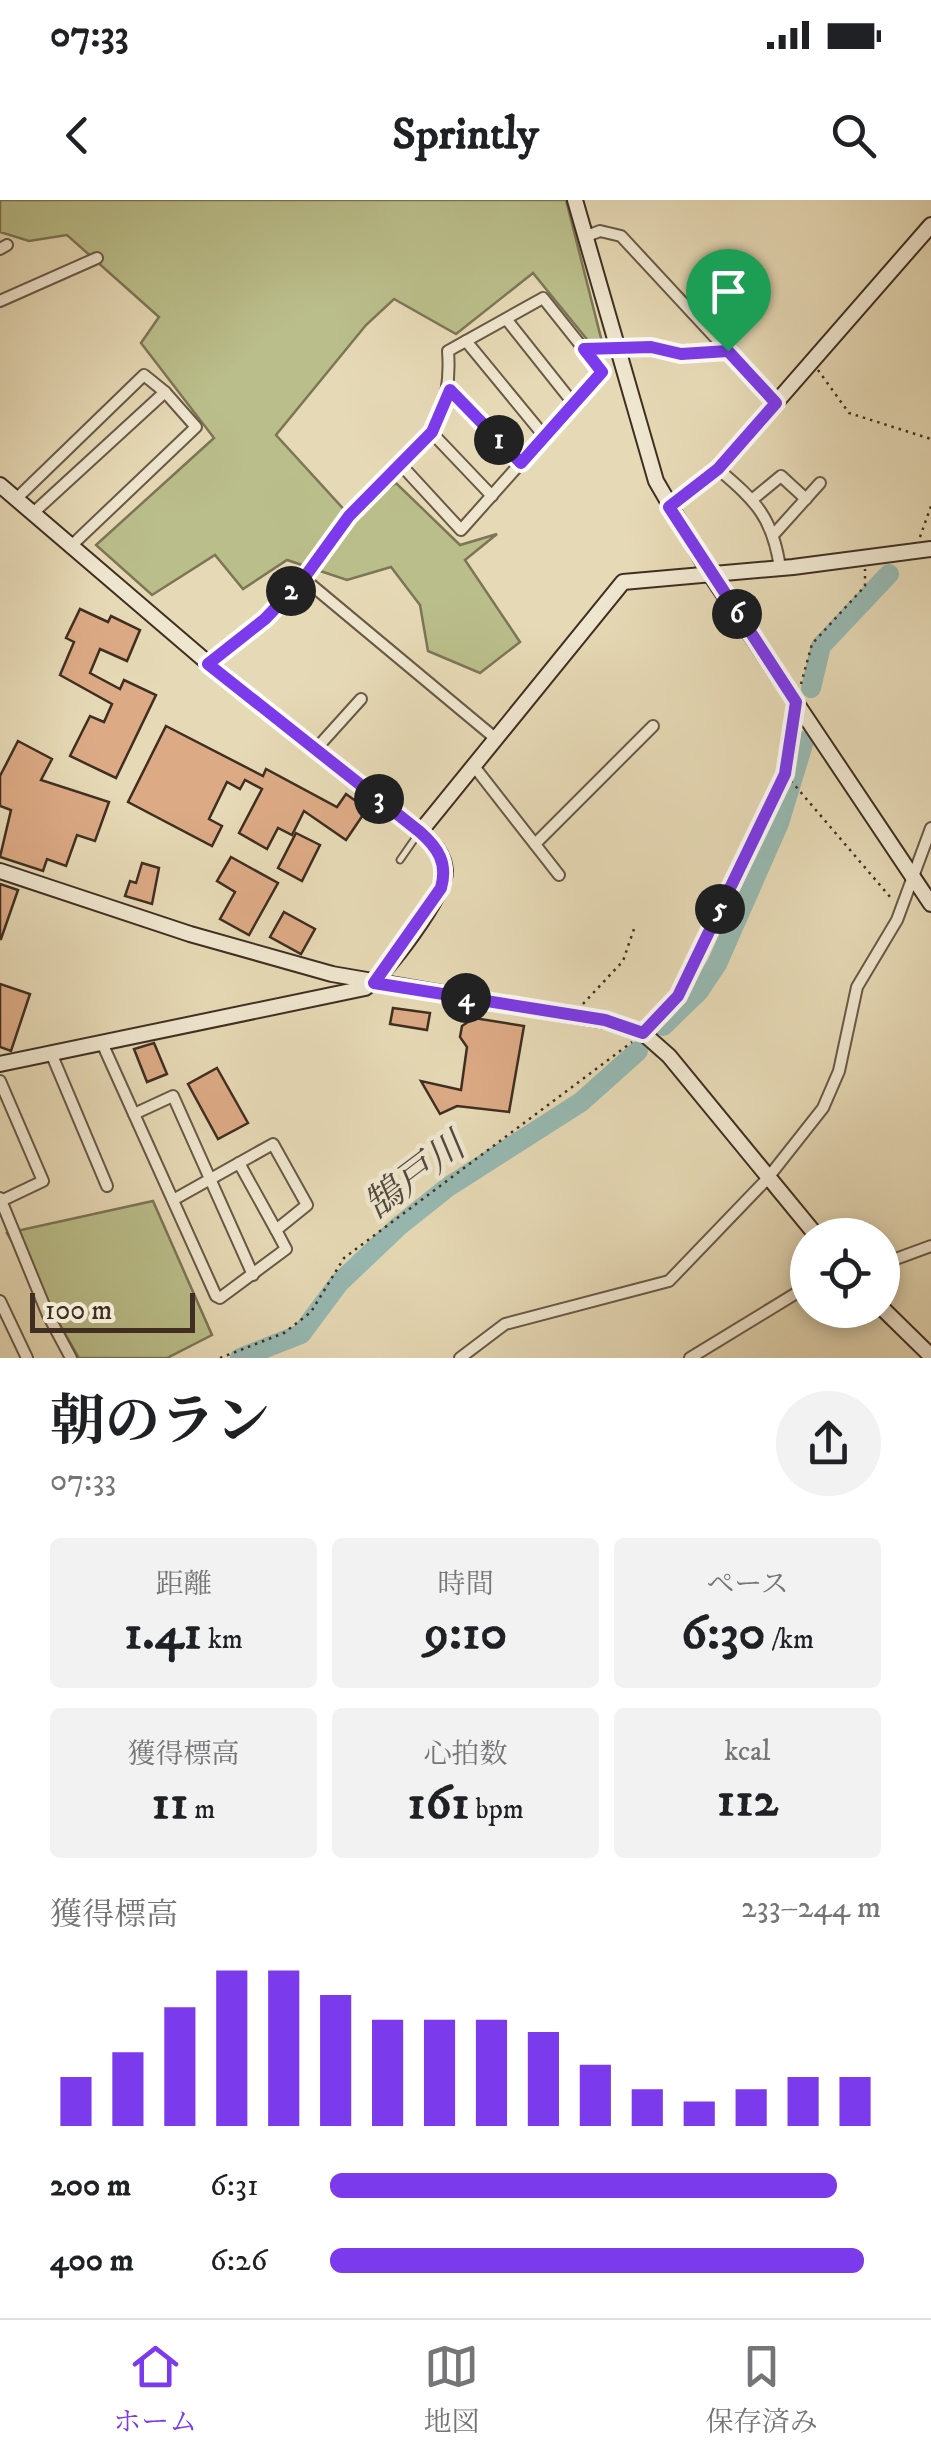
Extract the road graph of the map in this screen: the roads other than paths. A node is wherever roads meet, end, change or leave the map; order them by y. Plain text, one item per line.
1 (575, 200) edge
2 (931, 225) edge
3 (588, 236) junction
4 (97, 258) dead end
5 (0, 300) edge
6 (507, 320) junction
7 (466, 342) junction
8 (450, 390) junction
9 (165, 392) junction
10 (573, 403) junction
11 (776, 403) junction
12 (432, 432) junction
13 (545, 437) junction
14 (521, 463) junction
15 (402, 466) junction
16 (718, 469) junction
17 (820, 483) dead end
18 (0, 485) edge
19 (492, 496) junction
20 (16, 499) junction
21 (753, 499) junction
22 (806, 500) junction
23 (669, 507) junction
24 (32, 514) junction
25 (776, 533) junction
26 (70, 547) junction
27 (926, 550) edge
28 (780, 568) junction
29 (710, 574) junction
30 (304, 578) junction
31 (208, 664) junction
32 (361, 699) dead end
33 (653, 726) dead end
34 (495, 738) junction
35 (315, 750) junction
36 (473, 765) junction
37 (931, 828) edge
38 (420, 832) junction
39 (535, 844) junction
40 (400, 860) dead end
41 (0, 871) edge
42 (559, 875) dead end
43 (915, 880) junction
44 (931, 904) edge
45 (374, 983) junction
46 (102, 1043) junction
47 (50, 1053) junction
48 (0, 1064) edge
49 (0, 1081) edge
50 (134, 1114) junction
51 (239, 1164) junction
52 (767, 1178) junction
53 (209, 1181) junction
54 (107, 1186) dead end
55 (1, 1200) edge
56 (173, 1200) junction
57 (801, 1218) edge
58 (276, 1230) junction
59 (931, 1246) edge
60 (900, 1257) edge
61 (253, 1275) junction
62 (790, 1297) edge
63 (0, 1302) edge
64 (900, 1326) edge
65 (931, 1356) edge
66 (27, 1358) edge
67 (71, 1358) edge
68 (460, 1358) edge
69 (690, 1358) edge

1 - 3 street
2 - 11 street
3 - 11 street
3 - 23 street
4 - 5 street
6 - 7 street
6 - 10 street
6 - 10 street
7 - 8 street
7 - 13 street
8 - 12 street
8 - 14 street
9 - 20 street
9 - 24 street
9 - 26 street
10 - 13 street
11 - 16 street
12 - 15 street
12 - 19 street
13 - 14 street
14 - 19 street
15 - 19 street
15 - 30 street
16 - 21 street
16 - 23 street
17 - 22 street
18 - 20 street
20 - 24 street
21 - 22 street
21 - 25 street
22 - 25 street
23 - 29 street
24 - 26 street
25 - 28 street
26 - 31 street
27 - 28 street
28 - 29 street
29 - 34 street
29 - 43 street
30 - 31 street
30 - 34 street
31 - 35 street
32 - 35 street
33 - 39 street
34 - 36 street
35 - 38 street
36 - 38 street
36 - 39 street
37 - 43 street
38 - 40 lane
38 - 45 street
39 - 42 street
41 - 45 street
43 - 44 street
43 - 52 street
45 - 46 street
45 - 52 street
46 - 47 street
46 - 50 street
47 - 48 street
47 - 54 street
49 - 55 street
50 - 53 street
50 - 56 street
51 - 53 street
51 - 58 street
51 - 58 street
52 - 57 street
52 - 68 street
53 - 56 street
53 - 61 street
55 - 67 street
56 - 61 street
58 - 61 street
59 - 60 street
62 - 69 street
63 - 66 street
64 - 65 street

